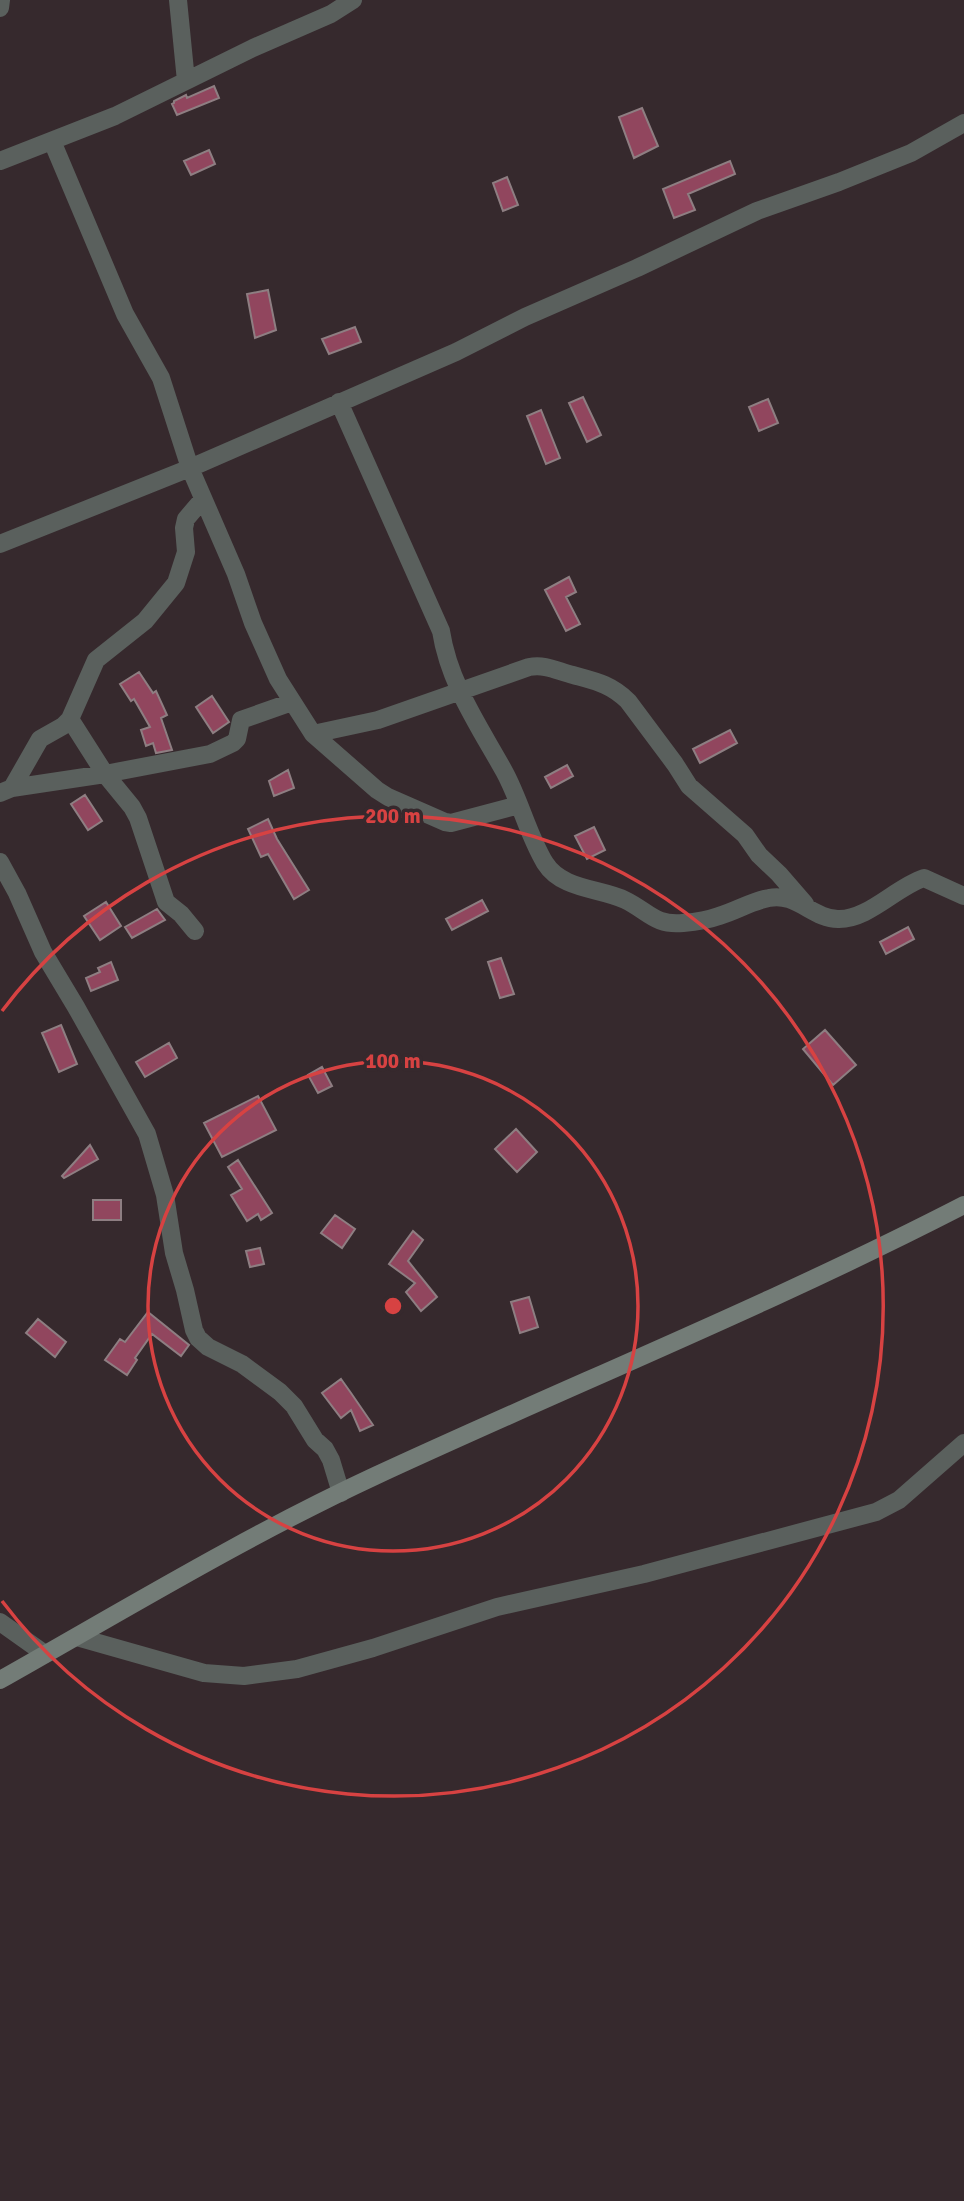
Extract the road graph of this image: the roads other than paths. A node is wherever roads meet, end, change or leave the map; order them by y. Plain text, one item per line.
1 (1, 0) edge
2 (173, 0) edge
3 (354, 0) edge
4 (0, 8) edge
5 (186, 81) junction
6 (964, 123) edge
7 (52, 141) junction
8 (0, 161) edge
9 (339, 402) junction
10 (190, 468) junction
11 (202, 499) junction
12 (0, 544) edge
13 (460, 692) junction
14 (292, 702) junction
15 (69, 719) junction
16 (313, 733) junction
17 (105, 774) junction
18 (6, 791) edge
19 (519, 805) junction
20 (0, 862) edge
21 (964, 896) edge
22 (805, 904) junction
23 (195, 931) dead end
24 (964, 1205) edge
25 (964, 1443) edge
26 (341, 1493) junction
27 (0, 1622) edge
28 (77, 1637) junction
29 (45, 1654) junction
30 (0, 1680) edge

1 - 4 street
2 - 5 street
3 - 5 street
5 - 7 street
6 - 9 street
7 - 8 street
7 - 10 street
9 - 10 street
9 - 13 street
10 - 11 street
10 - 12 street
11 - 14 street
11 - 15 street
13 - 16 street
13 - 19 street
13 - 22 street
14 - 16 street
14 - 17 street
15 - 17 street
15 - 18 street
16 - 19 street
17 - 18 street
17 - 23 street
19 - 22 street
20 - 26 street
21 - 22 street
24 - 26 main road
25 - 28 street
26 - 28 main road
27 - 29 street
28 - 29 main road
29 - 30 main road

